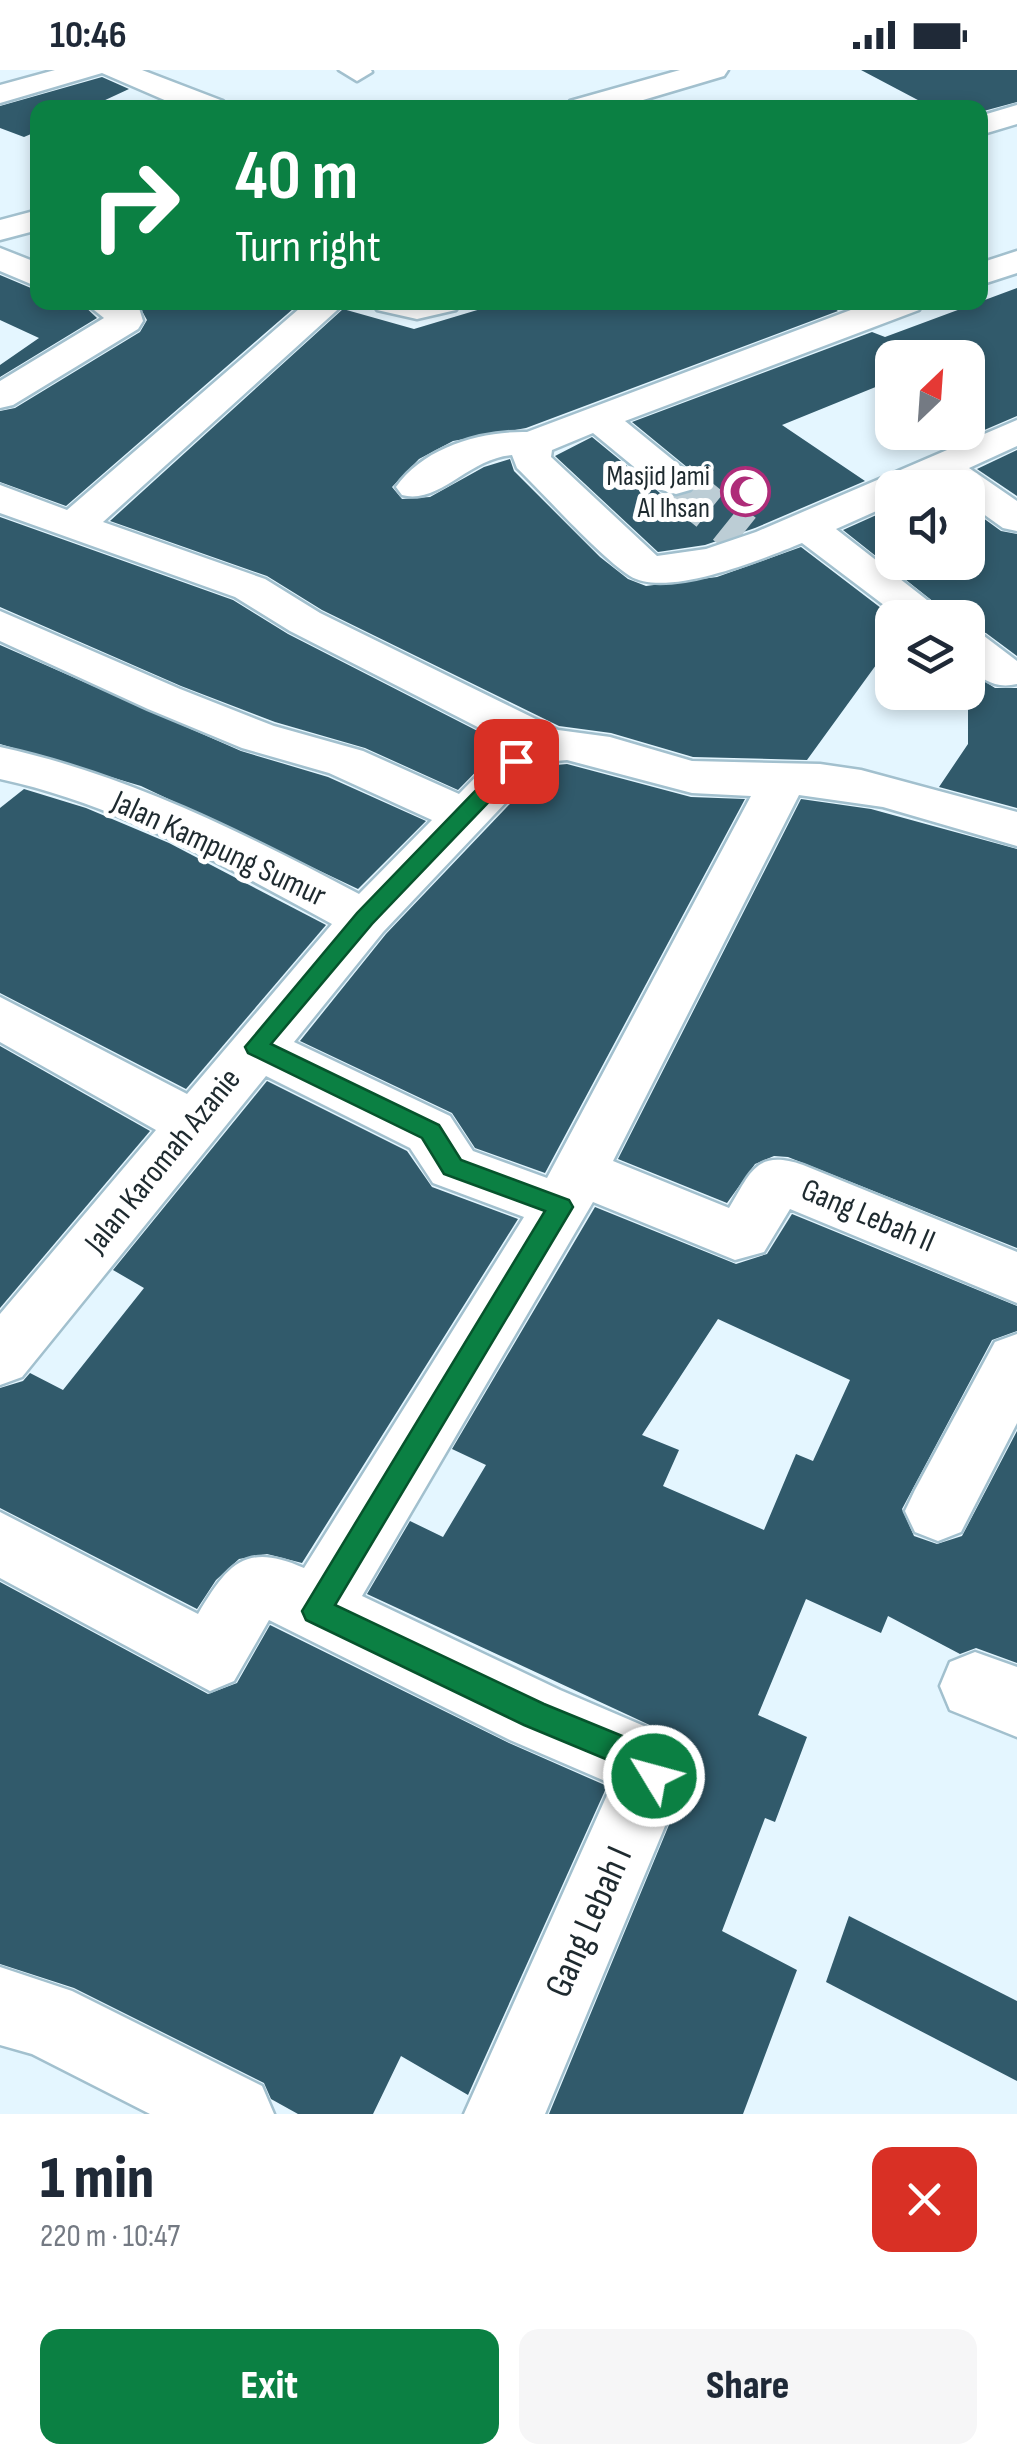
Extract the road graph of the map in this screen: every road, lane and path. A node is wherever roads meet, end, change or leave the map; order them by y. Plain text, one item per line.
1 (89, 70) edge
2 (114, 70) edge
3 (710, 70) edge
4 (584, 93) edge
5 (0, 94) edge
6 (191, 100) edge
7 (1017, 114) edge
8 (988, 123) edge
9 (30, 222) edge
10 (0, 230) edge
11 (0, 258) edge
12 (1017, 261) edge
13 (988, 272) edge
14 (30, 273) edge
15 (115, 310) edge
16 (320, 310) edge
17 (885, 310) edge
18 (0, 397) edge
19 (598, 418) junction
20 (1017, 432) edge
21 (533, 444) junction
22 (938, 465) junction
23 (676, 482) tunnel mouth
24 (416, 488) dead end
25 (0, 497) edge
26 (1017, 519) edge
27 (74, 526) junction
28 (807, 527) junction
29 (905, 600) edge
30 (0, 624) edge
31 (985, 659) edge
32 (1004, 674) dead end
33 (546, 743) junction
34 (0, 763) edge
35 (783, 781) junction
36 (464, 815) junction
37 (1017, 829) edge
38 (365, 919) junction
39 (0, 1017) edge
40 (256, 1047) junction
41 (195, 1125) junction
42 (569, 1189) junction
43 (1017, 1278) edge
44 (0, 1358) edge
45 (1017, 1361) edge
46 (938, 1511) dead end
47 (0, 1543) edge
48 (316, 1611) junction
49 (0, 2006) edge
50 (234, 2114) edge
51 (504, 2114) edge

1 - 5 street
2 - 6 street
3 - 4 street
7 - 8 street
9 - 10 street
11 - 14 street
12 - 13 street
15 - 18 street
16 - 27 street
17 - 19 street
19 - 21 street
19 - 23 street
20 - 22 street
21 - 24 street
21 - 28 street
22 - 26 street
22 - 28 street
25 - 27 street
27 - 33 street
28 - 29 street
30 - 36 street
31 - 32 street
33 - 35 street
33 - 36 street, Jalan Kampung Sumur
34 - 38 street, Jalan Kampung Sumur
35 - 37 street
35 - 42 street
36 - 38 street, Jalan Kampung Sumur
38 - 40 street, Jalan Karomah Azanie
39 - 41 street
40 - 41 street, Jalan Karomah Azanie
40 - 42 street, Gang Lebah II
41 - 44 street, Jalan Karomah Azanie
42 - 43 street, Gang Lebah II
42 - 48 street
45 - 46 street
47 - 48 street, Gang Lebah I
48 - 51 street, Gang Lebah I
49 - 50 street

